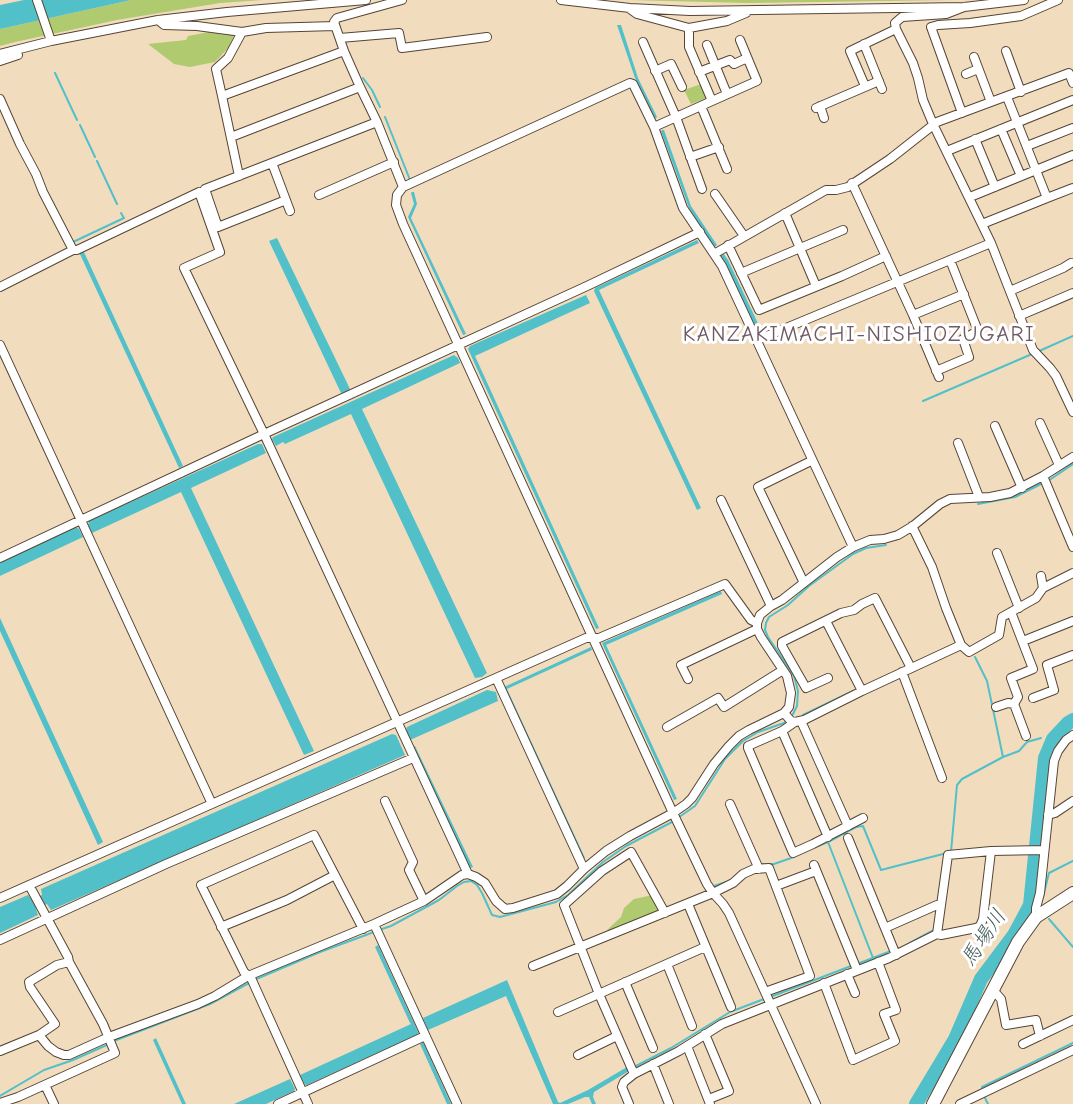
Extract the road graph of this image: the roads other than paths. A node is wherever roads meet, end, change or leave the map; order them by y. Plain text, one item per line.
1 (37, 0) edge
2 (366, 0) edge
3 (402, 0) edge
4 (561, 0) edge
5 (1024, 0) edge
6 (1058, 0) edge
7 (964, 7) junction
8 (630, 8) junction
9 (750, 11) junction
10 (158, 20) junction
11 (335, 26) junction
12 (689, 28) junction
13 (896, 29) junction
14 (242, 32) junction
15 (487, 37) dead end
16 (340, 38) junction
17 (740, 40) dead end
18 (51, 41) junction
19 (643, 42) dead end
20 (864, 44) junction
21 (707, 45) dead end
22 (344, 51) junction
23 (1005, 51) dead end
24 (0, 54) edge
25 (974, 57) dead end
26 (747, 58) junction
27 (0, 61) edge
28 (715, 66) junction
29 (978, 69) junction
30 (655, 70) junction
31 (699, 72) junction
32 (966, 74) dead end
33 (1073, 83) edge
34 (865, 86) junction
35 (360, 87) junction
36 (682, 87) dead end
37 (1021, 92) junction
38 (727, 94) junction
39 (222, 96) junction
40 (1007, 97) junction
41 (0, 99) edge
42 (1073, 100) edge
43 (712, 101) junction
44 (991, 102) junction
45 (701, 106) junction
46 (962, 113) junction
47 (676, 117) junction
48 (824, 118) dead end
49 (377, 122) junction
50 (1017, 122) junction
51 (933, 124) junction
52 (654, 127) junction
53 (1073, 128) edge
54 (1001, 129) junction
55 (231, 137) junction
56 (975, 139) junction
57 (1027, 146) junction
58 (718, 147) junction
59 (947, 151) junction
60 (1073, 156) edge
61 (690, 157) junction
62 (394, 162) junction
63 (272, 164) junction
64 (727, 169) dead end
65 (1036, 170) junction
66 (239, 176) junction
67 (1021, 176) junction
68 (852, 183) junction
69 (404, 187) junction
70 (995, 187) junction
71 (1073, 188) edge
72 (702, 189) dead end
73 (715, 194) dead end
74 (319, 195) dead end
75 (970, 197) junction
76 (1047, 198) junction
77 (286, 200) junction
78 (290, 211) dead end
79 (785, 213) junction
80 (982, 224) junction
81 (843, 230) dead end
82 (700, 232) junction
83 (744, 236) junction
84 (991, 243) junction
85 (728, 245) junction
86 (800, 248) junction
87 (73, 250) junction
88 (714, 254) junction
89 (886, 256) junction
90 (950, 260) junction
91 (1071, 263) dead end
92 (741, 273) junction
93 (898, 282) junction
94 (816, 286) junction
95 (0, 287) edge
96 (1010, 291) junction
97 (1073, 293) edge
98 (964, 294) junction
99 (913, 315) junction
100 (1019, 316) junction
101 (757, 340) junction
102 (0, 345) edge
103 (458, 345) junction
104 (1073, 412) edge
105 (1040, 423) dead end
106 (995, 426) dead end
107 (264, 434) junction
108 (958, 443) dead end
109 (1073, 457) edge
110 (809, 462) dead end
111 (1059, 465) junction
112 (1043, 476) junction
113 (1022, 488) junction
114 (979, 497) junction
115 (721, 500) dead end
116 (81, 520) junction
117 (912, 526) junction
118 (853, 547) junction
119 (1073, 547) edge
120 (997, 553) dead end
121 (0, 558) edge
122 (1073, 573) edge
123 (1041, 576) dead end
124 (804, 583) junction
125 (1043, 588) junction
126 (771, 606) junction
127 (1015, 610) junction
128 (826, 621) junction
129 (1073, 621) edge
130 (757, 626) junction
131 (593, 637) junction
132 (1023, 641) junction
133 (961, 645) junction
134 (1072, 658) edge
135 (911, 668) junction
136 (902, 672) junction
137 (790, 673) junction
138 (496, 678) junction
139 (828, 678) dead end
140 (688, 679) dead end
141 (862, 691) junction
142 (1033, 698) dead end
143 (1014, 704) junction
144 (996, 707) dead end
145 (791, 718) junction
146 (396, 722) junction
147 (667, 727) dead end
148 (782, 731) junction
149 (1073, 735) edge
150 (1026, 736) dead end
151 (744, 741) junction
152 (414, 758) junction
153 (942, 778) dead end
154 (385, 801) dead end
155 (1073, 801) edge
156 (212, 804) junction
157 (730, 804) dead end
158 (673, 814) junction
159 (1048, 815) junction
160 (863, 818) dead end
161 (848, 826) junction
162 (828, 837) junction
163 (848, 838) dead end
164 (1044, 850) junction
165 (991, 851) junction
166 (584, 869) junction
167 (759, 869) junction
168 (468, 874) junction
169 (335, 875) junction
170 (29, 885) junction
171 (776, 886) junction
172 (712, 893) junction
173 (1073, 893) edge
174 (0, 898) edge
175 (424, 901) junction
176 (687, 903) junction
177 (941, 905) junction
178 (665, 913) junction
179 (1036, 917) junction
180 (47, 919) junction
181 (221, 927) junction
182 (376, 928) junction
183 (885, 928) junction
184 (363, 929) junction
185 (937, 934) junction
186 (0, 940) edge
187 (580, 947) junction
188 (705, 947) junction
189 (894, 952) junction
190 (69, 962) junction
191 (878, 962) junction
192 (667, 964) junction
193 (533, 966) dead end
194 (855, 966) junction
195 (847, 974) junction
196 (250, 979) junction
197 (625, 982) junction
198 (824, 983) junction
199 (993, 990) junction
200 (855, 993) dead end
201 (599, 994) junction
202 (767, 998) junction
203 (730, 1007) dead end
204 (558, 1012) dead end
205 (1073, 1020) edge
206 (692, 1026) dead end
207 (39, 1035) junction
208 (705, 1035) junction
209 (426, 1036) junction
210 (617, 1036) junction
211 (1040, 1036) junction
212 (110, 1041) junction
213 (1023, 1044) dead end
214 (687, 1046) junction
215 (653, 1048) dead end
216 (1073, 1050) edge
217 (0, 1051) edge
218 (578, 1054) dead end
219 (653, 1064) junction
220 (634, 1074) junction
221 (45, 1085) junction
222 (303, 1093) junction
223 (710, 1102) edge
224 (0, 1103) edge
225 (54, 1104) edge
226 (278, 1104) edge
227 (308, 1104) edge
228 (457, 1104) edge
229 (630, 1104) edge
230 (669, 1104) edge
231 (816, 1104) edge
232 (933, 1104) edge
233 (960, 1104) edge

1 - 18 street
2 - 10 street
3 - 11 street
4 - 8 street
5 - 7 street
6 - 46 street
7 - 9 street
7 - 13 street
8 - 9 street
8 - 12 street
9 - 12 street
10 - 14 street
10 - 18 street
11 - 14 street
11 - 16 street
12 - 31 street
13 - 20 street
13 - 51 street
14 - 39 street
15 - 16 street
16 - 22 street
17 - 26 street
18 - 24 street
18 - 27 street
19 - 30 street
20 - 34 street
20 - 34 street
21 - 28 street
22 - 35 street
22 - 39 street
23 - 37 street
25 - 29 street
26 - 28 street
26 - 38 street
28 - 31 street
28 - 38 street
29 - 32 street
29 - 44 street
30 - 36 street
30 - 47 street
31 - 43 street
33 - 37 street
34 - 48 street
35 - 49 street
35 - 55 street
37 - 40 street
38 - 43 street
39 - 55 street
40 - 44 street
40 - 50 street
41 - 87 street
42 - 50 street
43 - 45 street
44 - 46 street
45 - 47 street
45 - 58 street
46 - 51 street
47 - 52 street
47 - 61 street
49 - 62 street
49 - 63 street
50 - 54 street
50 - 57 street
51 - 59 street
51 - 68 street
52 - 69 street
52 - 82 street
53 - 57 street
54 - 56 street
54 - 67 street
55 - 66 street
56 - 59 street
56 - 70 street
57 - 65 street
58 - 61 street
58 - 64 street
59 - 75 street
60 - 65 street
61 - 72 street
62 - 69 street
62 - 74 street
63 - 66 street
63 - 77 street
65 - 67 street
65 - 76 street
66 - 77 street
67 - 70 street
68 - 79 street
68 - 89 street
69 - 103 street
70 - 75 street
71 - 76 street
73 - 83 street
75 - 80 street
76 - 80 street
77 - 78 street
79 - 83 street
79 - 86 street
80 - 84 street
81 - 86 street
82 - 88 street
82 - 103 street
83 - 85 street
84 - 90 street
84 - 96 street
85 - 88 street
85 - 92 street
86 - 92 street
86 - 94 street
87 - 95 street
87 - 107 street
88 - 101 street
89 - 93 street
89 - 94 street
90 - 93 street
90 - 98 street
91 - 96 street
92 - 94 street
93 - 99 street
93 - 101 street
96 - 100 street
97 - 100 street
98 - 99 street
98 - 99 street
100 - 104 street
101 - 118 street
102 - 116 street
103 - 107 street
103 - 131 street
105 - 111 street
106 - 113 street
107 - 116 street
107 - 146 street
108 - 114 street
109 - 111 street
110 - 124 street
111 - 112 street
112 - 113 street
112 - 119 street
113 - 114 street
114 - 117 street
115 - 126 street
116 - 121 street
116 - 156 street
117 - 118 street
117 - 133 street
118 - 124 street
120 - 127 street
122 - 125 street
123 - 125 street
124 - 126 street
125 - 127 street
126 - 130 street
127 - 132 street
127 - 133 street
128 - 135 street
128 - 137 street
128 - 141 street
129 - 132 street
130 - 131 street
130 - 137 street
130 - 140 street
131 - 138 street
131 - 158 street
132 - 143 street
133 - 135 street
134 - 142 street
135 - 136 street
136 - 141 street
136 - 153 street
137 - 139 street
137 - 145 street
137 - 147 street
138 - 146 street
138 - 166 street
141 - 145 street
143 - 144 street
143 - 150 street
145 - 148 street
145 - 151 street
145 - 161 street
146 - 152 street
146 - 156 street
148 - 151 street
148 - 162 street
149 - 159 street
151 - 158 street
151 - 162 street
152 - 168 street
152 - 180 street
154 - 175 street
155 - 159 street
156 - 170 street
157 - 167 street
158 - 166 street
158 - 172 street
159 - 164 street
160 - 161 street
161 - 162 street
163 - 183 street
164 - 165 street
164 - 179 street
165 - 177 street
165 - 185 street
166 - 168 street
167 - 171 street
167 - 172 street
168 - 175 street
169 - 181 street
169 - 181 street
169 - 184 street
170 - 174 street
170 - 180 street
171 - 194 street
171 - 202 street
172 - 176 street
172 - 202 street
173 - 179 highway
175 - 182 street
176 - 178 street
176 - 188 street
177 - 183 street
177 - 185 street
178 - 187 street
178 - 187 street
179 - 199 highway
180 - 186 street
180 - 190 street
181 - 196 street
182 - 184 street
182 - 209 street
183 - 189 street
184 - 196 street
185 - 189 street
187 - 193 street
187 - 201 street
188 - 192 street
188 - 203 street
189 - 191 street
190 - 207 street
190 - 212 street
191 - 194 street
191 - 198 street
192 - 197 street
192 - 206 street
194 - 195 street
195 - 198 street
195 - 200 street
196 - 212 street
196 - 222 street
197 - 201 street
197 - 215 street
198 - 202 street
199 - 211 street
199 - 232 highway
201 - 204 street
201 - 210 street
202 - 208 street
202 - 231 street
205 - 211 street
207 - 212 street
207 - 217 street
208 - 214 street
208 - 223 street
209 - 222 street
209 - 228 street
210 - 218 street
210 - 220 street
211 - 213 street
212 - 221 street
214 - 219 street
214 - 223 street
216 - 233 street
219 - 220 street
219 - 230 street
220 - 229 street
221 - 224 street
221 - 225 street
222 - 226 street
222 - 227 street

